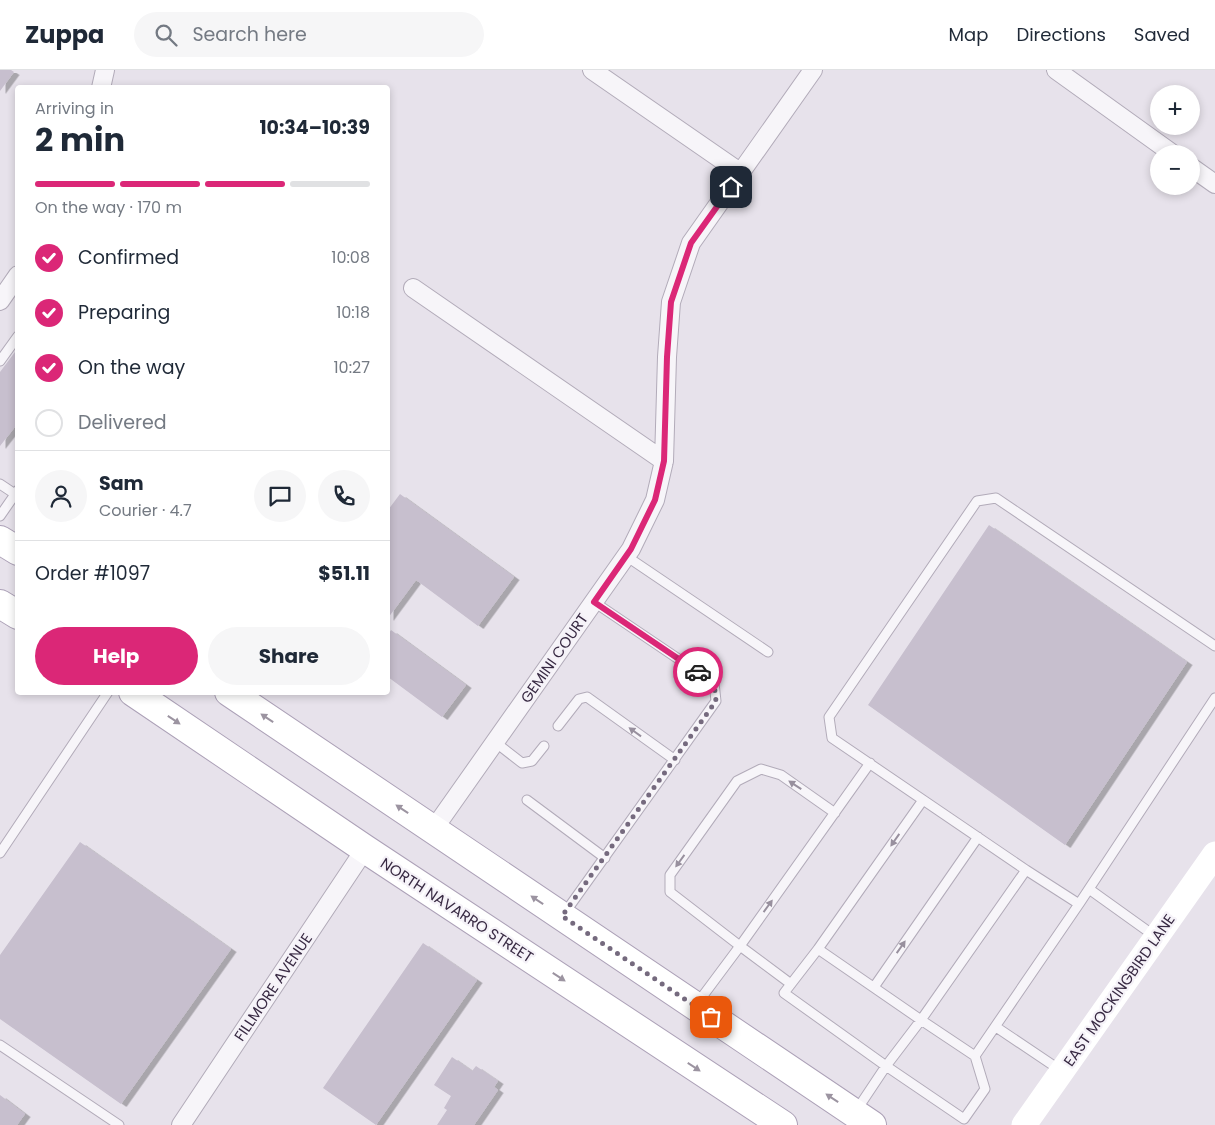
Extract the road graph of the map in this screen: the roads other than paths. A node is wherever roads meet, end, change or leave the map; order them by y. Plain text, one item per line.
1 (105, 70) edge
2 (592, 70) edge
3 (812, 70) edge
4 (1056, 70) edge
5 (102, 85) edge
6 (1160, 145) edge
7 (741, 173) junction
8 (1200, 173) edge
9 (1215, 184) edge
10 (15, 278) edge
11 (413, 288) dead end
12 (0, 301) edge
13 (15, 340) edge
14 (0, 361) edge
15 (664, 461) junction
16 (0, 484) edge
17 (15, 492) edge
18 (15, 494) edge
19 (0, 516) edge
20 (0, 540) edge
21 (15, 549) edge
22 (626, 556) junction
23 (594, 602) junction
24 (0, 604) edge
25 (15, 613) edge
26 (1215, 646) edge
27 (768, 652) dead end
28 (106, 695) edge
29 (137, 695) edge
30 (233, 695) edge
31 (1215, 698) edge
32 (558, 726) dead end
33 (495, 742) junction
34 (544, 746) dead end
35 (675, 760) junction
36 (870, 764) junction
37 (527, 800) dead end
38 (923, 800) junction
39 (835, 813) junction
40 (433, 830) junction
41 (978, 837) junction
42 (365, 849) junction
43 (0, 853) edge
44 (1215, 854) edge
45 (605, 858) junction
46 (1026, 870) junction
47 (1089, 889) junction
48 (1079, 904) junction
49 (562, 916) junction
50 (1156, 937) junction
51 (740, 946) junction
52 (818, 948) junction
53 (791, 984) junction
54 (874, 987) junction
55 (695, 1006) junction
56 (920, 1020) junction
57 (996, 1026) junction
58 (0, 1045) edge
59 (975, 1056) junction
60 (886, 1066) junction
61 (1062, 1072) junction
62 (863, 1119) edge
63 (119, 1125) edge
64 (180, 1125) edge
65 (783, 1125) edge
66 (1024, 1125) edge

1 - 5 street
2 - 7 street
3 - 7 street, GEMINI COURT
4 - 6 street
7 - 15 street, GEMINI COURT
8 - 9 street
10 - 12 street
11 - 15 street
13 - 14 lane
15 - 22 street, GEMINI COURT
16 - 17 lane
18 - 19 lane
20 - 21 main road
22 - 23 street, GEMINI COURT
22 - 27 lane
23 - 33 street, GEMINI COURT
23 - 35 lane
24 - 25 main road
26 - 36 lane
28 - 43 lane
29 -> 42 main road, NORTH NAVARRO STREET
40 -> 30 main road
31 - 47 lane
35 -> 32 lane
33 - 34 lane
33 - 40 street, GEMINI COURT
35 - 45 lane
36 - 38 lane
36 - 39 lane
37 - 45 lane
38 - 41 lane
38 -> 52 lane
51 -> 39 lane
39 -> 51 lane
49 -> 40 main road
41 - 46 lane
54 -> 41 lane
42 - 64 street, FILLMORE AVENUE
42 -> 65 main road, NORTH NAVARRO STREET
44 - 50 main road, EAST MOCKINGBIRD LANE
45 - 49 lane
46 - 48 lane
46 - 56 lane
47 - 48 lane
47 - 50 lane
48 - 57 lane
49 - 55 main road
50 - 61 main road, EAST MOCKINGBIRD LANE
51 - 53 lane
51 - 55 lane
52 - 53 lane
52 - 54 lane
53 - 60 lane
54 - 56 lane
62 -> 55 main road
56 - 59 lane
56 - 60 lane
57 - 59 lane
57 - 61 lane
58 - 63 lane
59 - 60 lane
60 - 62 lane
61 - 66 main road, EAST MOCKINGBIRD LANE

